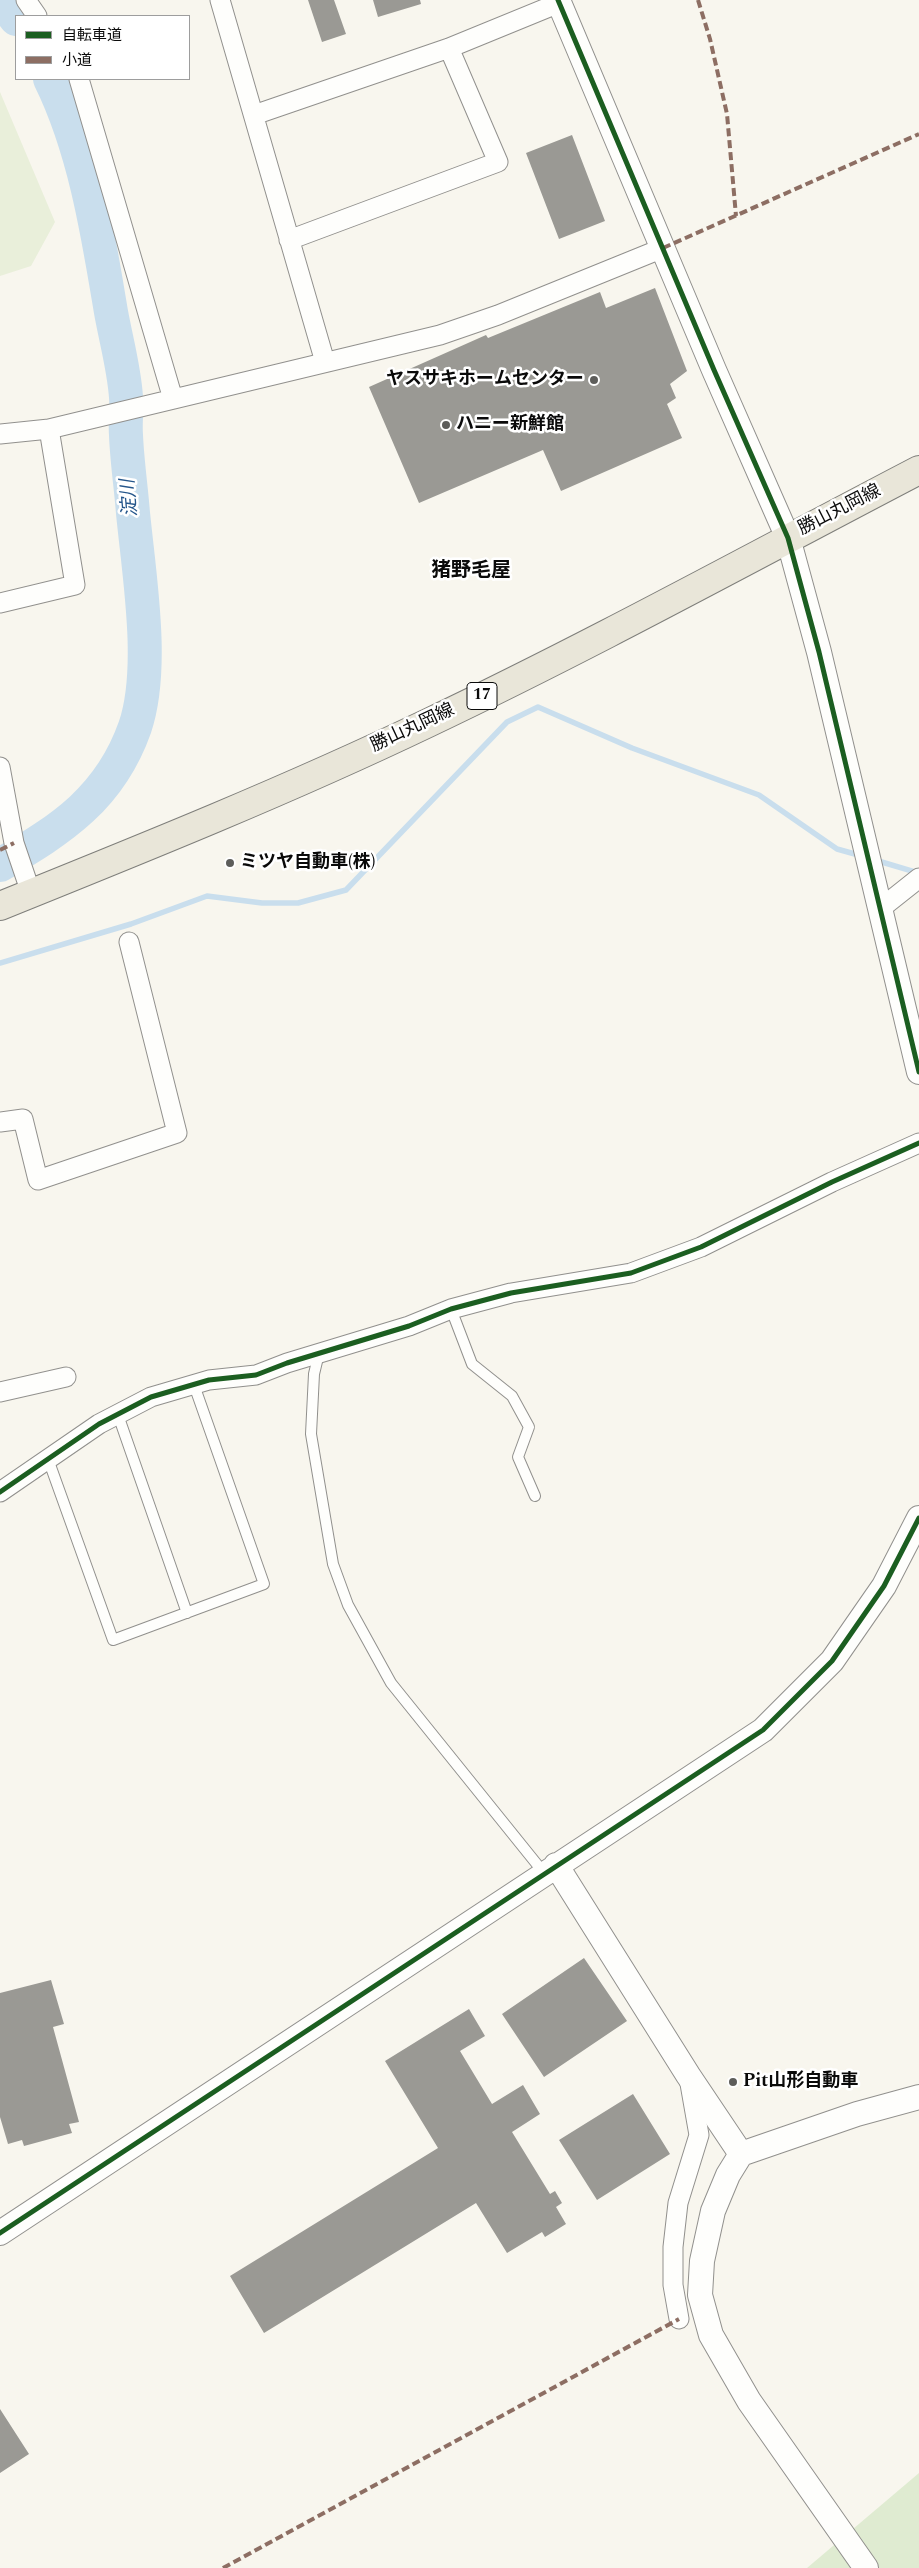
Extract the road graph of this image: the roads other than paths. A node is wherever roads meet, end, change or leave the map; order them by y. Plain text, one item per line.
1 (26, 0) edge
2 (220, 0) edge
3 (559, 2) edge
4 (36, 15) edge
5 (449, 48) junction
6 (79, 80) edge
7 (254, 115) junction
8 (289, 240) junction
9 (663, 248) junction
10 (325, 362) junction
11 (173, 399) junction
12 (49, 429) junction
13 (0, 434) edge
14 (919, 470) edge
15 (788, 538) junction
16 (0, 603) edge
17 (0, 767) edge
18 (919, 878) edge
19 (28, 886) junction
20 (0, 906) edge
21 (880, 908) junction
22 (129, 942) dead end
23 (919, 1072) edge
24 (0, 1122) edge
25 (919, 1143) edge
26 (451, 1309) junction
27 (319, 1352) junction
28 (66, 1378) dead end
29 (194, 1385) junction
30 (0, 1392) edge
31 (118, 1415) junction
32 (48, 1459) junction
33 (0, 1492) edge
34 (535, 1496) dead end
35 (919, 1518) edge
36 (187, 1613) junction
37 (550, 1869) junction
38 (688, 2075) junction
39 (919, 2097) edge
40 (741, 2154) junction
41 (0, 2233) edge
42 (679, 2319) dead end
43 (866, 2568) edge

1 - 4 street
2 - 7 street
3 - 5 street
3 - 9 street
5 - 7 street
5 - 8 street
6 - 11 street
7 - 8 street
8 - 10 street
9 - 10 street
9 - 15 street
10 - 11 street
11 - 12 street
12 - 13 street
12 - 16 street
14 - 15 main road, 勝山丸岡線 / 17
15 - 19 main road, 勝山丸岡線 / 17
15 - 21 street
17 - 19 street
18 - 21 street
19 - 20 main road, 勝山丸岡線 / 17
21 - 23 street
22 - 24 street
25 - 26 street
26 - 27 street
26 - 34 lane
27 - 29 street
27 - 37 lane
28 - 30 street
29 - 31 street
29 - 36 lane
31 - 32 street
31 - 36 lane
32 - 33 street
32 - 36 lane
35 - 37 street
37 - 38 street
37 - 41 street
38 - 40 street
38 - 42 street
39 - 40 street
40 - 43 street

